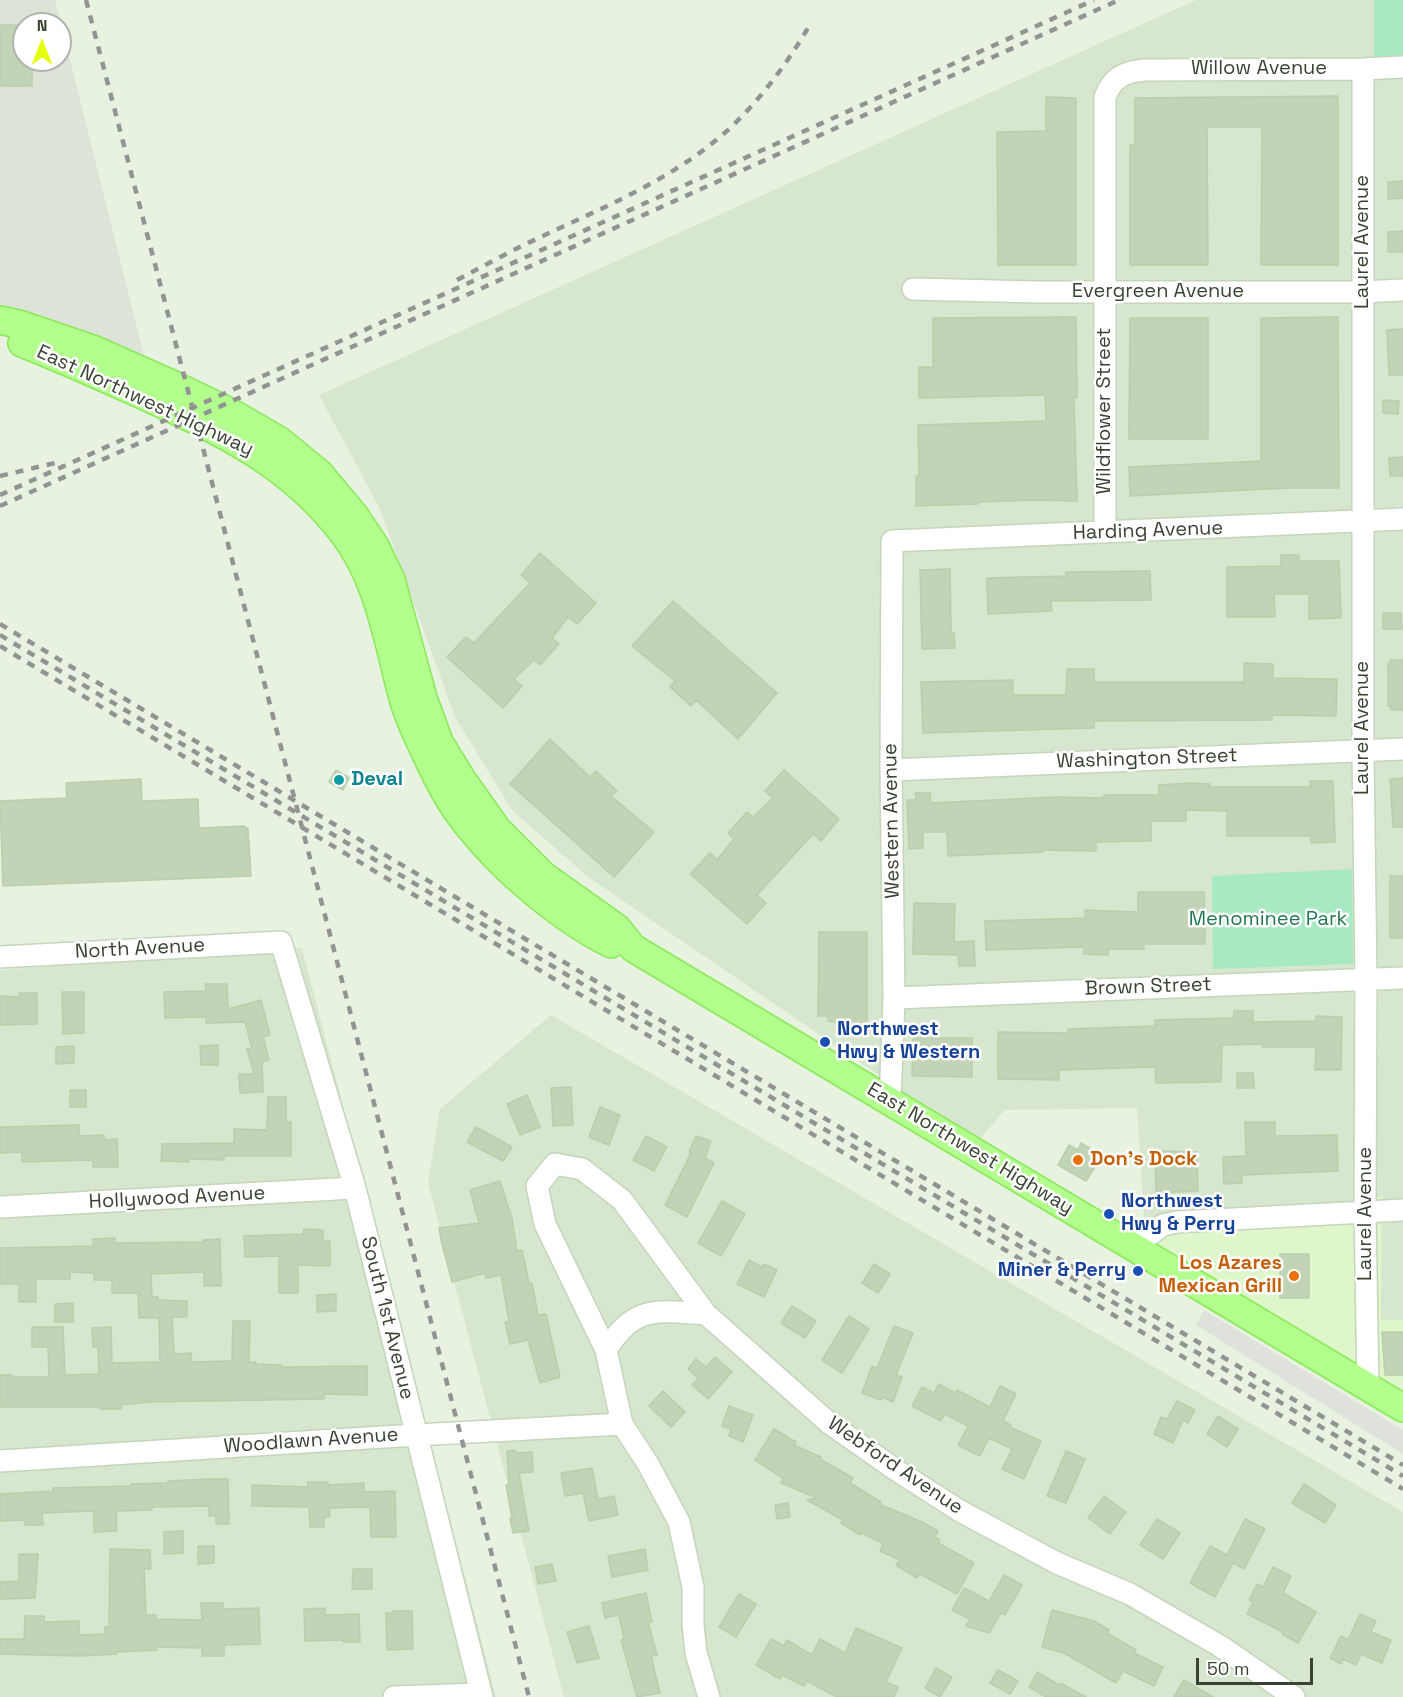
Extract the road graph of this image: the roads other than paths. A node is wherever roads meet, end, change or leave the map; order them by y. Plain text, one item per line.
1 (1403, 67) edge
2 (1363, 69) junction
3 (1117, 77) joint
4 (913, 289) dead end
5 (1403, 290) edge
6 (1105, 292) junction
7 (1362, 292) junction
8 (0, 320) edge
9 (0, 337) edge
10 (1403, 519) edge
11 (1363, 521) junction
12 (1105, 532) junction
13 (892, 541) joint
14 (1403, 749) edge
15 (1363, 751) junction
16 (891, 770) junction
17 (281, 942) joint
18 (633, 948) junction
19 (0, 957) edge
20 (1403, 978) edge
21 (1366, 979) junction
22 (894, 998) junction
23 (890, 1101) junction
24 (355, 1188) junction
25 (0, 1207) edge
26 (1403, 1210) edge
27 (1365, 1212) junction
28 (1133, 1247) junction
29 (706, 1314) junction
30 (606, 1350) junction
31 (1368, 1387) junction
32 (1403, 1408) edge
33 (622, 1424) junction
34 (416, 1434) junction
35 (0, 1461) edge
36 (481, 1695) edge
37 (711, 1695) edge
38 (394, 1697) edge
39 (1294, 1697) edge

1 - 2 street, Willow Avenue
2 - 3 street, Willow Avenue
2 - 7 street, Laurel Avenue
3 - 6 street, Wildflower Street
4 - 6 street, Evergreen Avenue
5 - 7 street, Evergreen Avenue
6 - 7 street, Evergreen Avenue
6 - 12 street, Wildflower Street
7 - 11 street, Laurel Avenue
8 - 18 main road, East Northwest Highway
9 - 18 main road, East Northwest Highway
10 - 11 street, Harding Avenue
11 - 12 street, Harding Avenue
11 - 15 street, Laurel Avenue
12 - 13 street, Harding Avenue
13 - 16 street, Western Avenue
14 - 15 street, Washington Street
15 - 16 street, Washington Street
15 - 21 street, Laurel Avenue
16 - 22 street, Western Avenue
17 - 19 street, North Avenue
17 - 24 street, South 1st Avenue
18 - 23 main road, East Northwest Highway
20 - 21 street, Brown Street
21 - 22 street, Brown Street
21 - 27 street, Laurel Avenue
22 - 23 street, Western Avenue
23 - 28 main road, East Northwest Highway
24 - 25 street, Hollywood Avenue
24 - 34 street, South 1st Avenue
26 - 27 street
27 - 28 street
27 - 31 street, Laurel Avenue
28 - 31 main road, East Northwest Highway
29 - 30 street
29 - 30 street, Webford Avenue
29 - 39 street, Webford Avenue
30 - 33 street
31 - 32 main road, East Northwest Highway
33 - 34 street, Woodlawn Avenue
33 - 37 street
34 - 35 street, Woodlawn Avenue
34 - 36 street, South 1st Avenue
36 - 38 street

